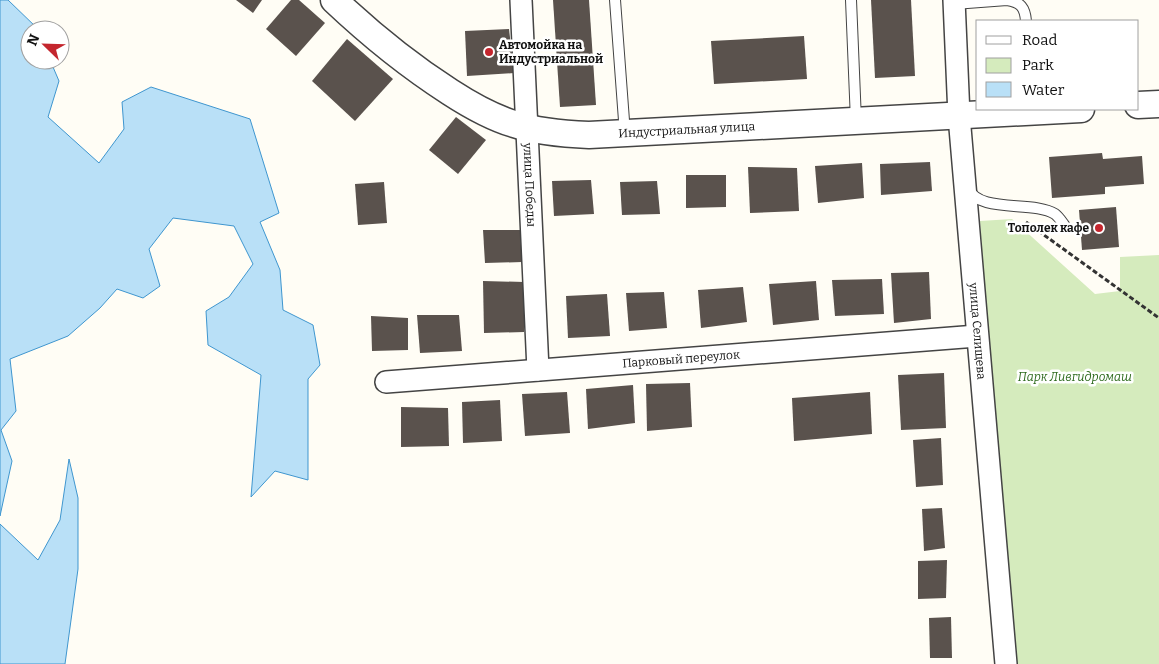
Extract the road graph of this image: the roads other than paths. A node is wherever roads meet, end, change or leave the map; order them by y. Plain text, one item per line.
1 (334, 0) edge
2 (521, 0) edge
3 (615, 0) edge
4 (851, 0) edge
5 (954, 2) edge
6 (1026, 20) edge
7 (1159, 104) edge
8 (1139, 105) edge
9 (1033, 110) edge
10 (959, 116) junction
11 (856, 122) junction
12 (527, 128) junction
13 (625, 134) junction
14 (965, 180) junction
15 (1065, 226) dead end
16 (977, 336) junction
17 (538, 370) junction
18 (386, 382) dead end
19 (1006, 664) edge

1 - 12 street, Индустриальная улица
2 - 12 street, улица Победы
3 - 13 lane
4 - 11 lane
5 - 6 lane
5 - 10 street, улица Селищева
7 - 8 street
9 - 10 street, Индустриальная улица
10 - 11 street, Индустриальная улица
10 - 14 street, улица Селищева
11 - 13 street, Индустриальная улица
12 - 13 street, Индустриальная улица
12 - 17 street, улица Победы
14 - 15 lane
14 - 16 street, улица Селищева
16 - 17 street, Парковый переулок
16 - 19 street, улица Селищева
17 - 18 street, Парковый переулок

